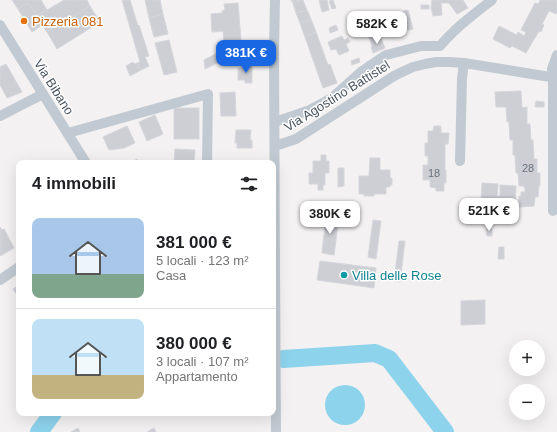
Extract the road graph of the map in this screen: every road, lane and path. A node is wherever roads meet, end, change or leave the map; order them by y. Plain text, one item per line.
1 (275, 0) edge
2 (492, 0) edge
3 (0, 25) edge
4 (440, 46) junction
5 (557, 55) edge
6 (436, 62) junction
7 (464, 63) junction
8 (555, 78) edge
9 (44, 94) junction
10 (0, 116) edge
11 (275, 122) junction
12 (68, 134) junction
13 (275, 145) junction
14 (84, 160) edge
15 (207, 160) edge
16 (275, 160) edge
17 (460, 160) dead end
18 (553, 211) dead end
19 (16, 269) edge
20 (0, 280) edge
21 (276, 416) edge
22 (276, 432) edge

1 - 11 street
2 - 4 street
3 - 9 street, Via Bibano
4 - 6 street
4 - 11 street
5 - 8 street
6 - 7 street, Via Agostino Battistel
6 - 13 street, Via Agostino Battistel
7 - 8 street, Via Agostino Battistel
7 - 17 street
8 - 18 street
9 - 10 street
9 - 12 street, Via Bibano
11 - 13 street
12 - 14 street, Via Bibano
12 - 15 street
13 - 16 street
19 - 20 street
21 - 22 street

